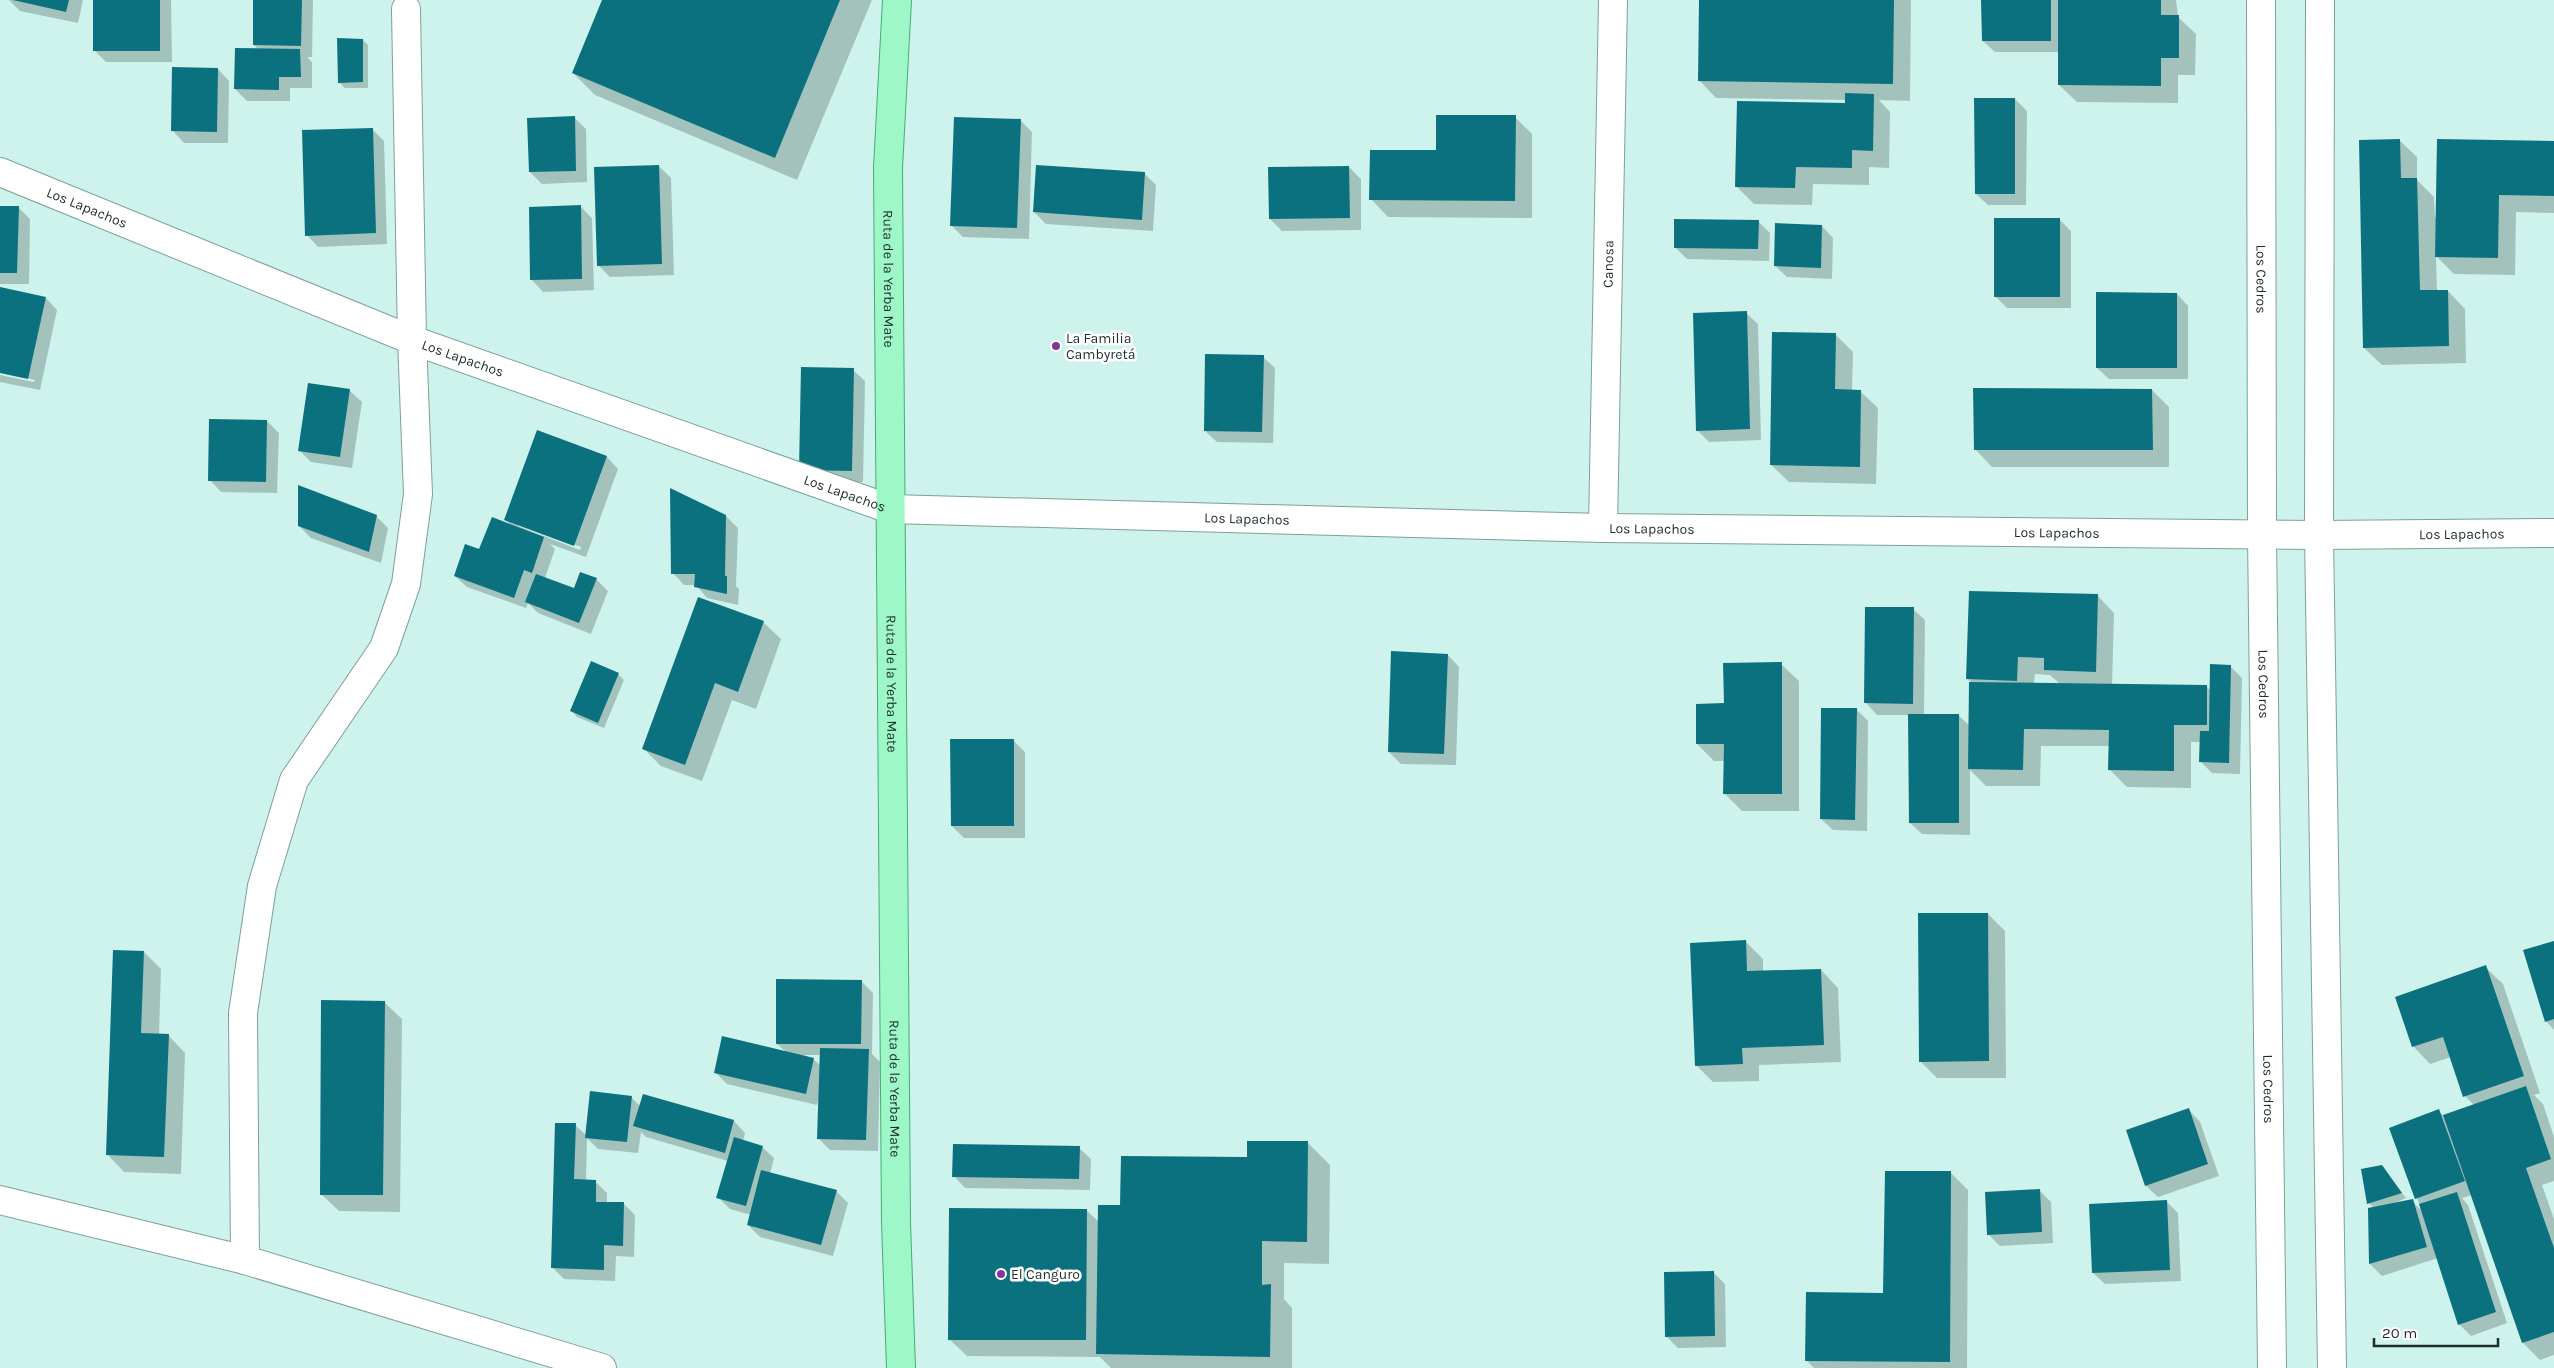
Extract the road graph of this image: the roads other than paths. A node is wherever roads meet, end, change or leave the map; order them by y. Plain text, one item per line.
1 (897, 0) edge
2 (1613, 0) edge
3 (2261, 0) edge
4 (2320, 0) edge
5 (406, 9) dead end
6 (0, 172) edge
7 (412, 340) junction
8 (890, 509) junction
9 (1603, 528) junction
10 (2554, 533) edge
11 (2262, 534) junction
12 (2319, 535) junction
13 (0, 1200) edge
14 (245, 1260) junction
15 (602, 1368) edge
16 (901, 1368) edge
17 (2272, 1368) edge
18 (2332, 1368) edge

1 - 8 main road, Ruta de la Yerba Mate
2 - 9 street, Canosa
3 - 11 street, Los Cedros
4 - 12 street
5 - 7 street
6 - 7 street, Los Lapachos
7 - 8 street, Los Lapachos
7 - 14 street
8 - 9 street, Los Lapachos
8 - 16 main road, Ruta de la Yerba Mate
9 - 11 street, Los Lapachos
10 - 12 street, Los Lapachos
11 - 12 street, Los Lapachos
11 - 17 street, Los Cedros
12 - 18 street
13 - 14 street
14 - 15 street

